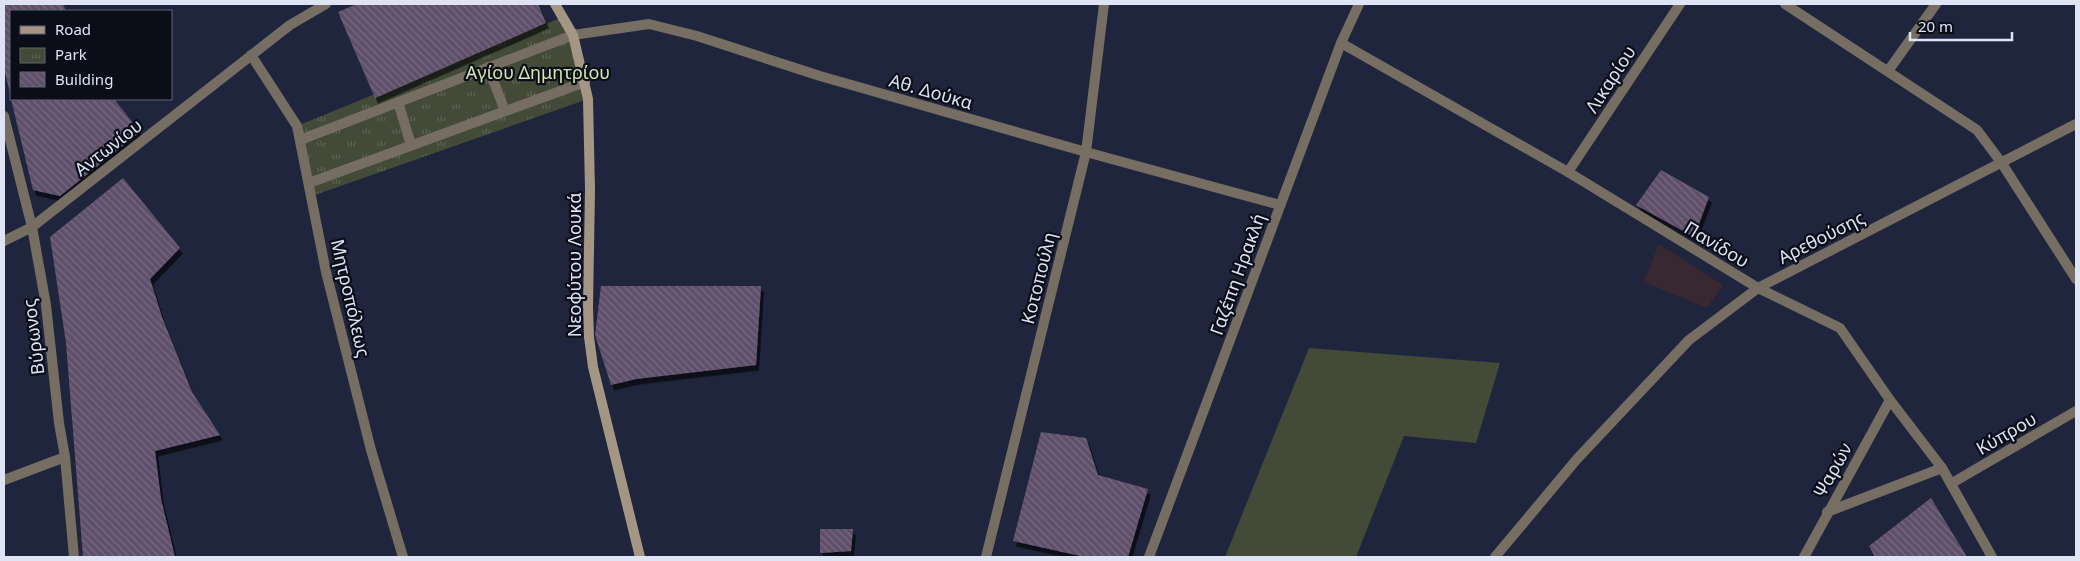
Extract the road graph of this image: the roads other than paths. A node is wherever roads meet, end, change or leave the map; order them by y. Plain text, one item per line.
1 (326, 4) edge
2 (555, 4) edge
3 (1104, 4) edge
4 (1359, 4) edge
5 (1680, 4) edge
6 (1785, 4) edge
7 (1936, 4) edge
8 (311, 8) edge
9 (573, 35) junction
10 (1341, 43) junction
11 (251, 55) junction
12 (488, 68) junction
13 (1888, 71) junction
14 (585, 82) junction
15 (398, 102) junction
16 (506, 111) junction
17 (4, 116) edge
18 (2076, 124) edge
19 (300, 140) junction
20 (411, 145) junction
21 (1086, 152) junction
22 (2001, 162) junction
23 (1568, 172) junction
24 (309, 183) junction
25 (1280, 205) junction
26 (32, 227) junction
27 (4, 241) edge
28 (2076, 279) edge
29 (1758, 288) junction
30 (1890, 400) junction
31 (2076, 411) edge
32 (65, 457) junction
33 (1942, 468) junction
34 (4, 480) edge
35 (1952, 483) junction
36 (1828, 512) junction
37 (74, 557) edge
38 (403, 557) edge
39 (640, 557) edge
40 (986, 557) edge
41 (1149, 557) edge
42 (1495, 557) edge
43 (1804, 557) edge
44 (1992, 557) edge

1 - 8 street, Αντωνίου
2 - 9 main road, Νεοφύτου Λουκά
3 - 21 street, Κοτοπούλη
4 - 10 street, Γαζέπη Ηρακλή
5 - 23 street, Λικαρίου
6 - 13 street
7 - 13 street
8 - 11 street, Αντωνίου
9 - 12 street, Αθ. Δούκα
9 - 14 main road, Νεοφύτου Λουκά
9 - 21 street, Αθ. Δούκα
10 - 23 street, Πανίδου
10 - 25 street, Γαζέπη Ηρακλή
11 - 19 street, Μητροπόλεως
11 - 26 street, Αντωνίου
12 - 15 street, Αθ. Δούκα
12 - 16 street
13 - 22 street
14 - 16 street
14 - 39 main road, Νεοφύτου Λουκά
15 - 19 street, Αθ. Δούκα
15 - 20 street
16 - 20 street
17 - 26 street, Βύρωνος
18 - 22 street, Αρεθούσης
19 - 24 street, Μητροπόλεως
20 - 24 street
21 - 25 street, Αθ. Δούκα
21 - 40 street, Κοτοπούλη
22 - 28 street
22 - 29 street, Αρεθούσης
23 - 29 street, Πανίδου
24 - 38 street, Μητροπόλεως
25 - 41 street, Γαζέπη Ηρακλή
26 - 27 street, Αντωνίου
26 - 32 street, Βύρωνος
29 - 30 street, Πανίδου
29 - 42 street, Αρεθούσης
30 - 33 street, Πανίδου
30 - 36 street, Ψαρών
31 - 35 street, Κύπρου
32 - 34 street
32 - 37 street, Βύρωνος
33 - 35 street, Πανίδου
33 - 36 street
35 - 44 street, Πανίδου
36 - 43 street, Ψαρών

